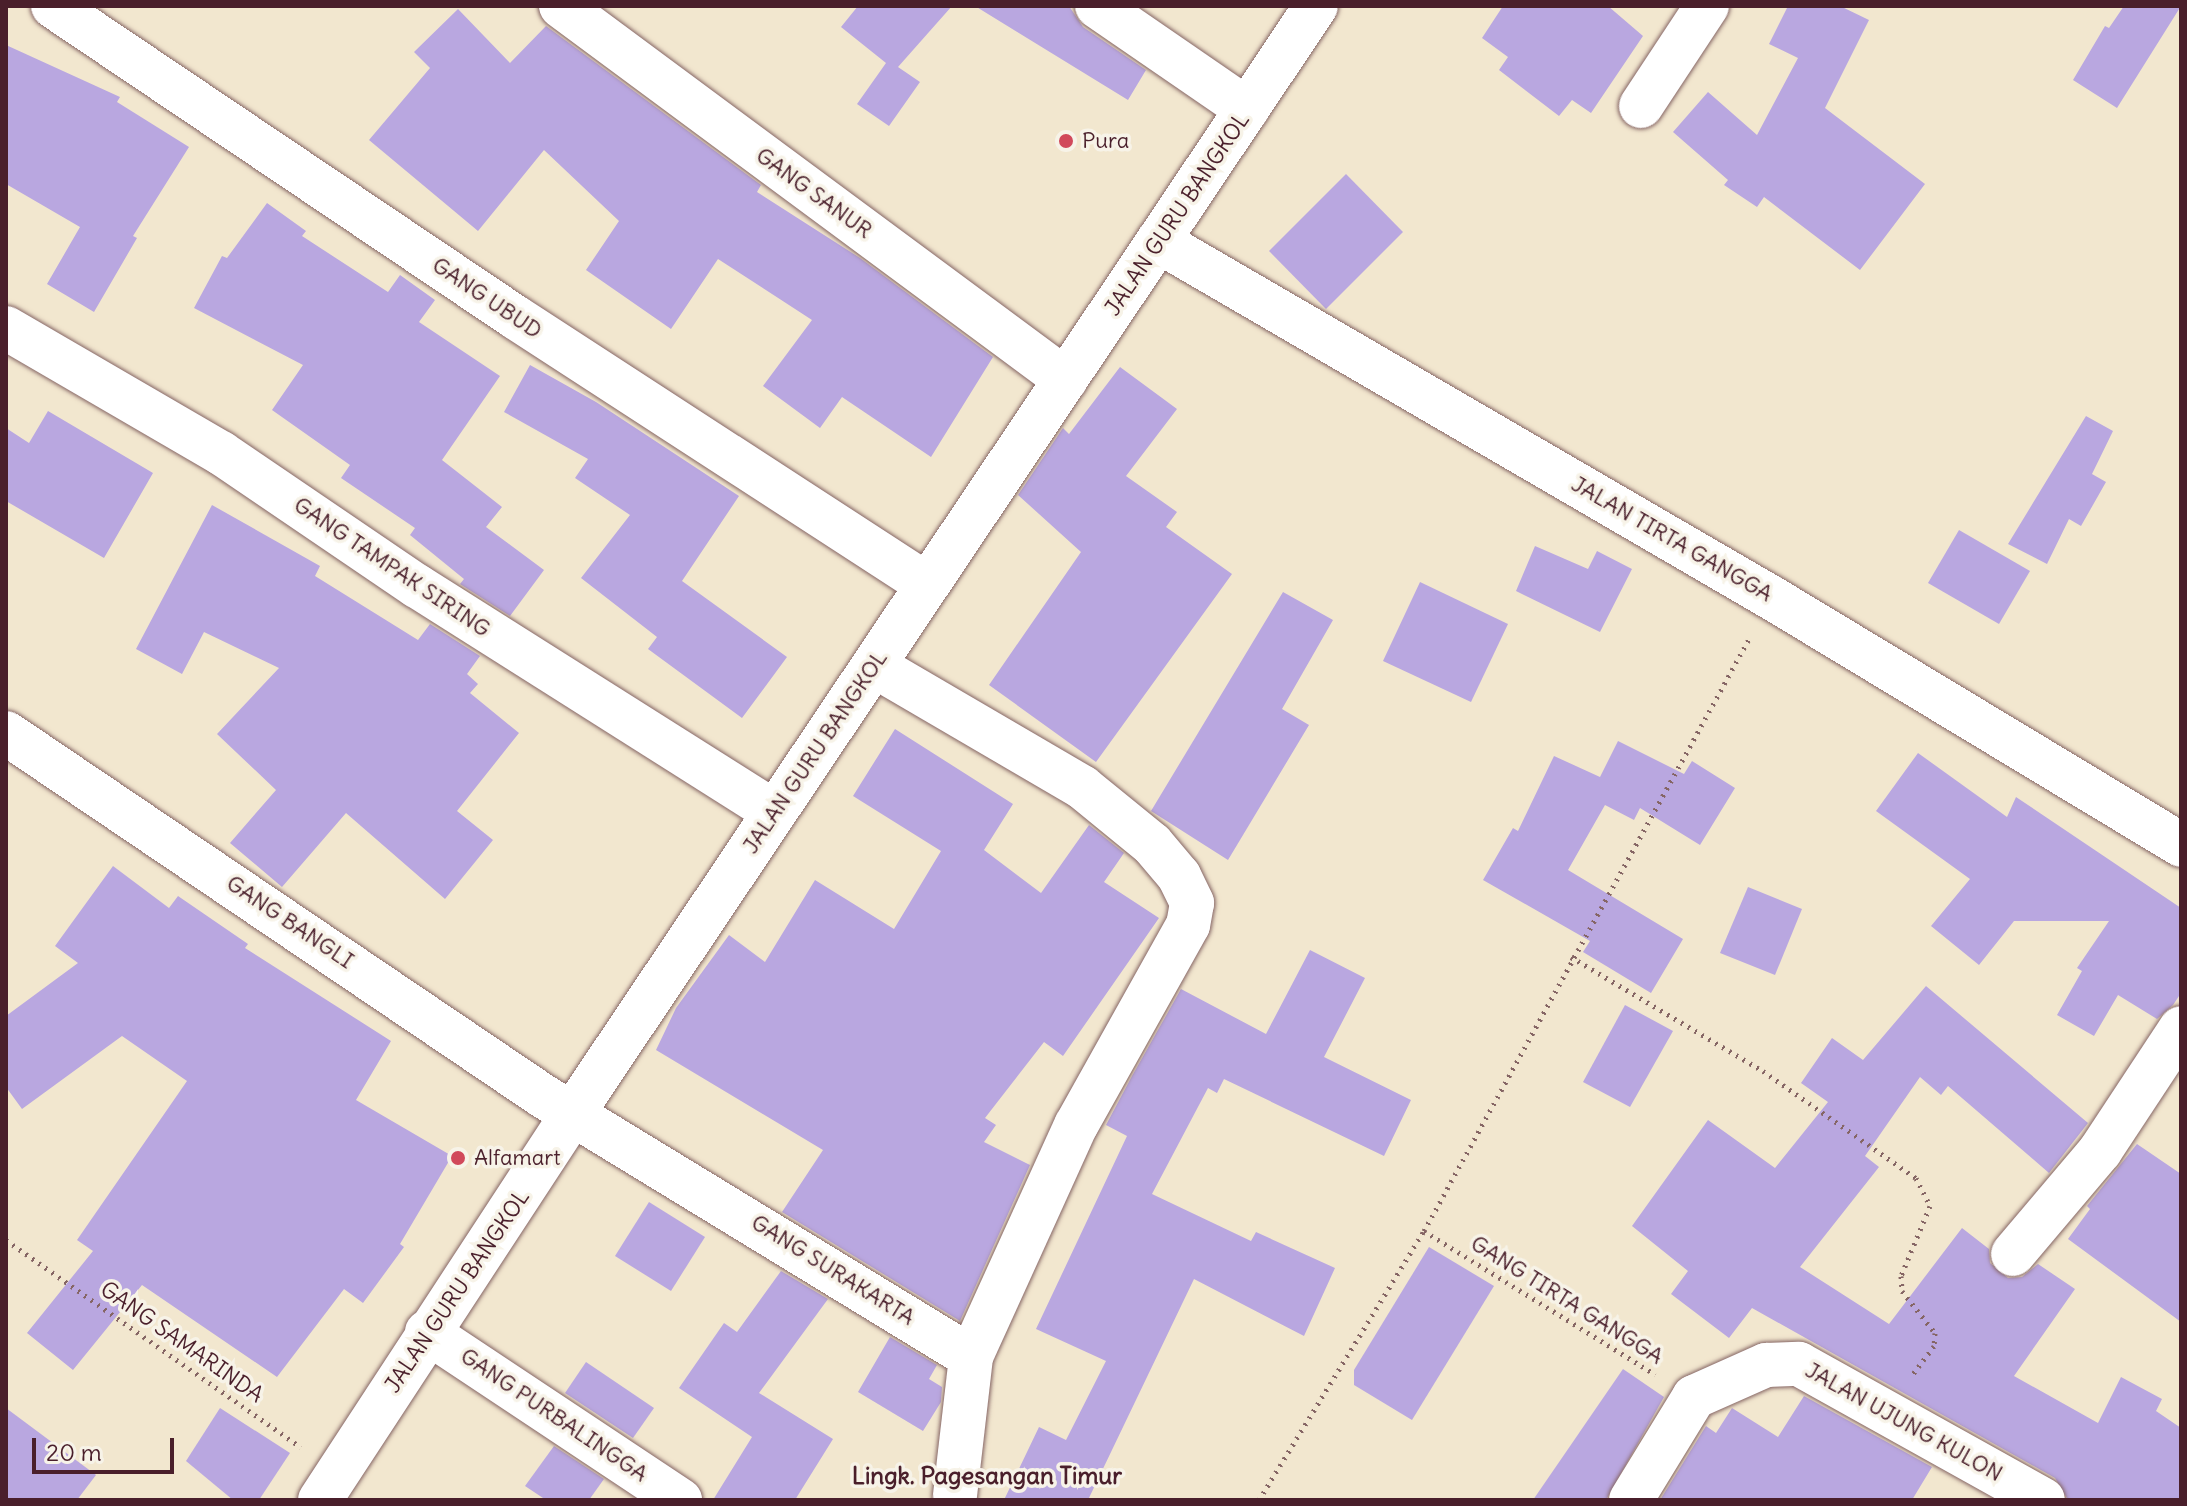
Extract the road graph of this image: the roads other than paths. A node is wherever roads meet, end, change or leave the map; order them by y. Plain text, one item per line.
1 (53, 6) edge
2 (561, 6) edge
3 (1097, 6) edge
4 (1316, 6) edge
5 (1707, 6) edge
6 (1641, 106) dead end
7 (1247, 109) junction
8 (1158, 241) junction
9 (6, 328) edge
10 (1066, 380) junction
11 (926, 584) junction
12 (875, 666) junction
13 (6, 733) edge
14 (774, 812) junction
15 (2181, 845) edge
16 (2181, 1028) edge
17 (573, 1113) junction
18 (2013, 1254) dead end
19 (427, 1332) junction
20 (971, 1357) junction
21 (328, 1487) edge
22 (1992, 1487) edge
23 (955, 1496) dead end
24 (680, 1500) edge
25 (1631, 1500) edge
26 (2043, 1500) edge

1 - 11 street, GANG UBUD
2 - 10 street, GANG SANUR
3 - 7 street
4 - 7 street, JALAN GURU BANGKOL
5 - 6 street
7 - 8 street, JALAN GURU BANGKOL
8 - 10 street, JALAN GURU BANGKOL
8 - 15 street, JALAN TIRTA GANGGA
9 - 14 street, GANG TAMPAK SIRING
10 - 11 street, JALAN GURU BANGKOL
11 - 12 street, JALAN GURU BANGKOL
12 - 14 street, JALAN GURU BANGKOL
12 - 20 street
13 - 17 street, GANG BANGLI
14 - 17 street, JALAN GURU BANGKOL
16 - 18 street
17 - 19 street, JALAN GURU BANGKOL
17 - 20 street, GANG SURAKARTA
19 - 21 street, JALAN GURU BANGKOL
19 - 24 street, GANG PURBALINGGA
20 - 23 street
22 - 25 street, JALAN UJUNG KULON
22 - 26 street, JALAN UJUNG KULON

